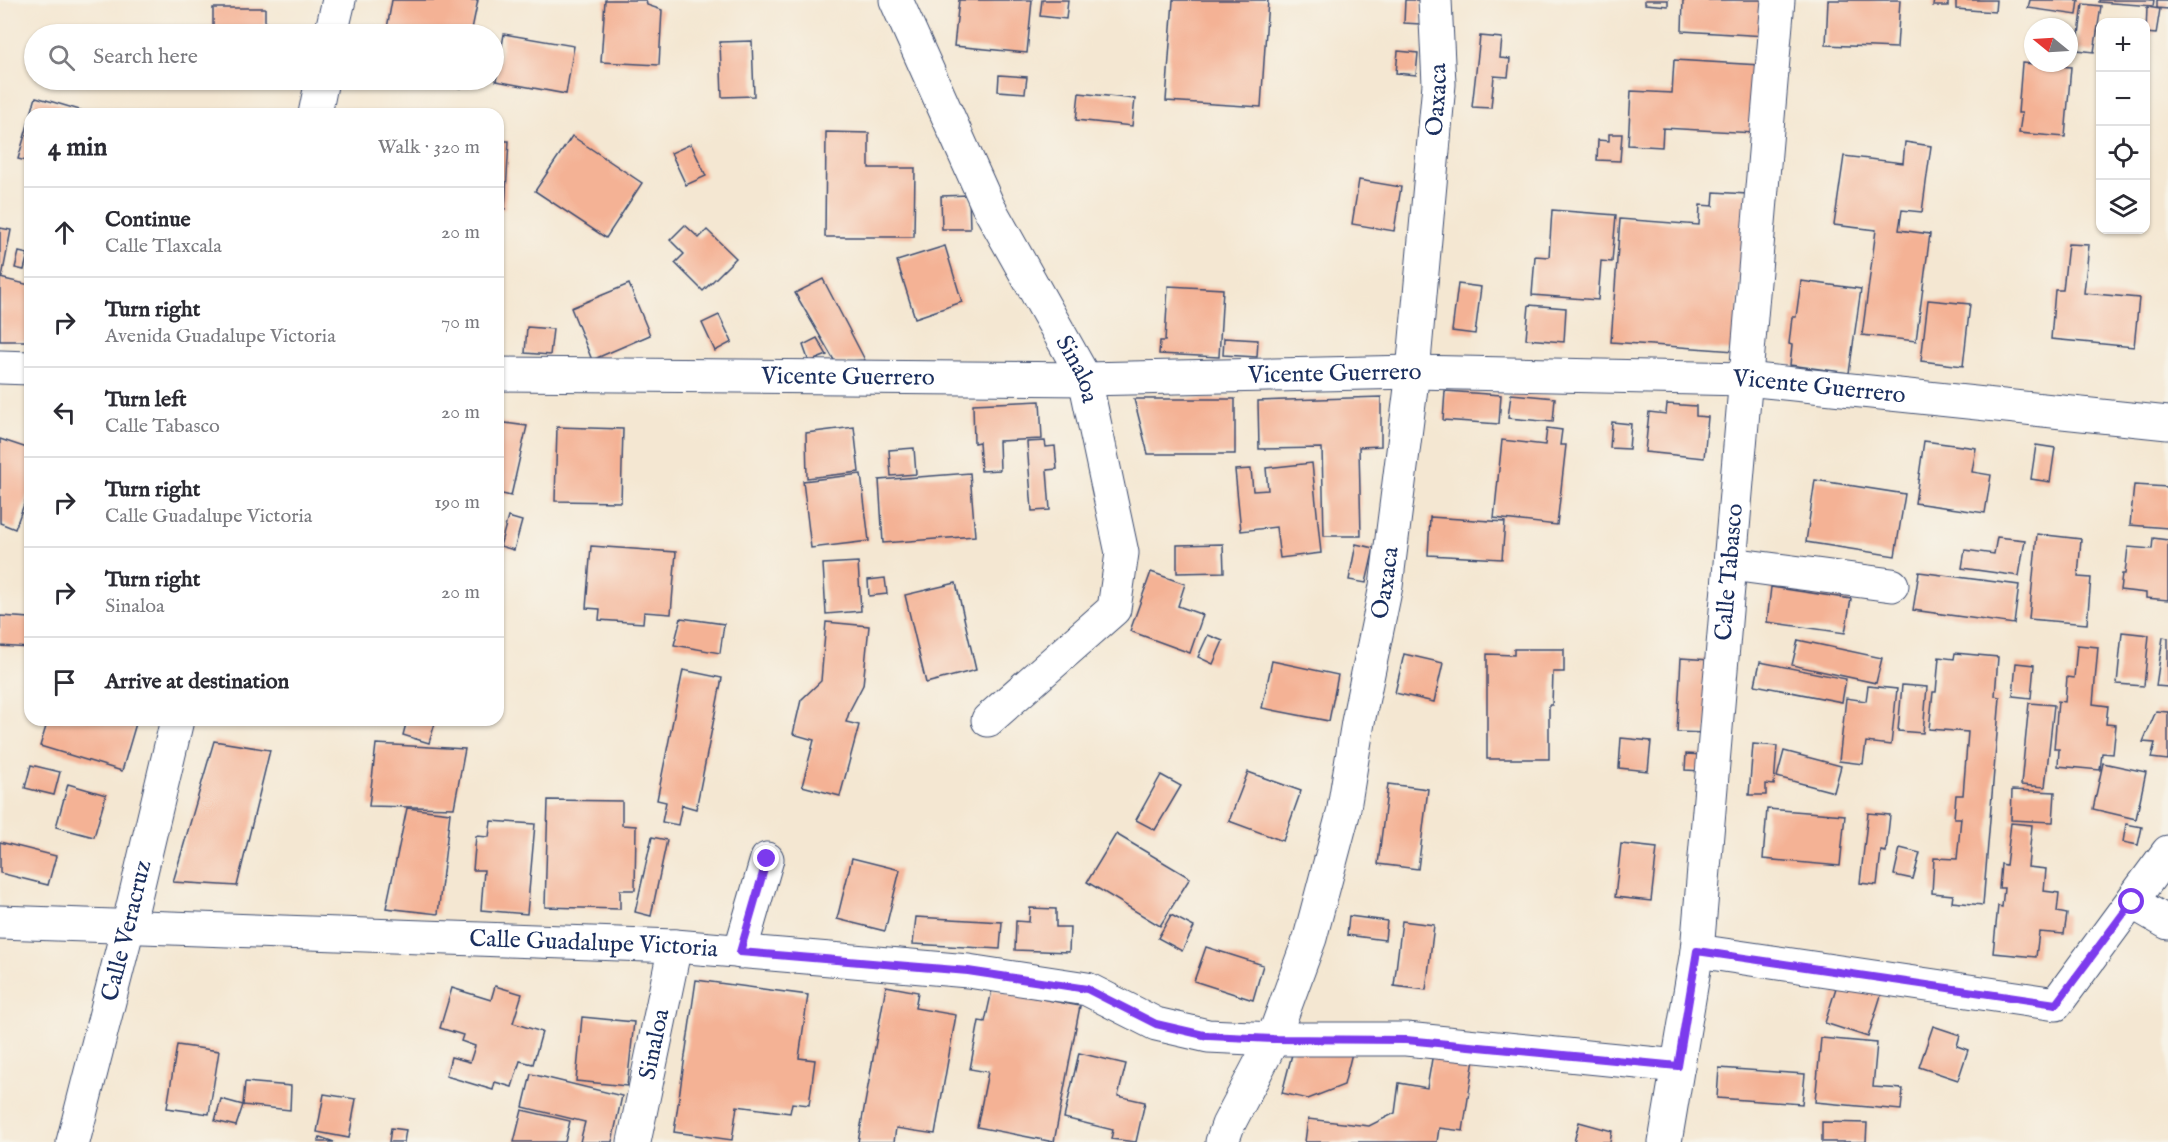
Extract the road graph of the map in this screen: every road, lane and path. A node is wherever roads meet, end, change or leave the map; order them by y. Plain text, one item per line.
1 (339, 0) edge
2 (896, 0) edge
3 (1435, 0) edge
4 (1778, 0) edge
5 (333, 24) edge
6 (320, 90) edge
7 (316, 108) edge
8 (0, 367) edge
9 (24, 368) edge
10 (1413, 372) junction
11 (504, 374) edge
12 (1085, 379) junction
13 (1746, 379) junction
14 (2168, 423) edge
15 (1731, 564) junction
16 (1892, 585) dead end
17 (988, 720) dead end
18 (176, 726) edge
19 (2168, 852) edge
20 (767, 859) dead end
21 (2132, 902) junction
22 (0, 922) edge
23 (2168, 923) edge
24 (128, 927) junction
25 (675, 946) junction
26 (1697, 951) junction
27 (740, 952) junction
28 (1273, 1039) junction
29 (1678, 1066) junction
30 (73, 1142) edge
31 (634, 1142) edge
32 (1222, 1142) edge
33 (1665, 1142) edge

1 - 5 street
2 - 12 street, Sinaloa
3 - 10 street, Oaxaca
4 - 13 street, Calle Tabasco
6 - 7 street
8 - 9 street
10 - 12 street, Vicente Guerrero
10 - 13 street, Vicente Guerrero
10 - 28 street, Oaxaca
11 - 12 street, Vicente Guerrero
12 - 17 street, Sinaloa
13 - 14 street, Vicente Guerrero
13 - 15 street, Calle Tabasco
15 - 16 street
15 - 26 street, Calle Tabasco
18 - 24 street, Calle Veracruz
19 - 21 street
20 - 27 street
21 - 23 street
21 - 26 street
22 - 24 street, Calle Guadalupe Victoria
24 - 25 street, Calle Guadalupe Victoria
24 - 30 street, Calle Veracruz
25 - 27 street, Calle Guadalupe Victoria
25 - 31 street, Sinaloa
26 - 29 street, Calle Tabasco
27 - 28 street, Calle Guadalupe Victoria
28 - 29 street, Calle Guadalupe Victoria
28 - 32 street, Oaxaca
29 - 33 street, Calle Tabasco

